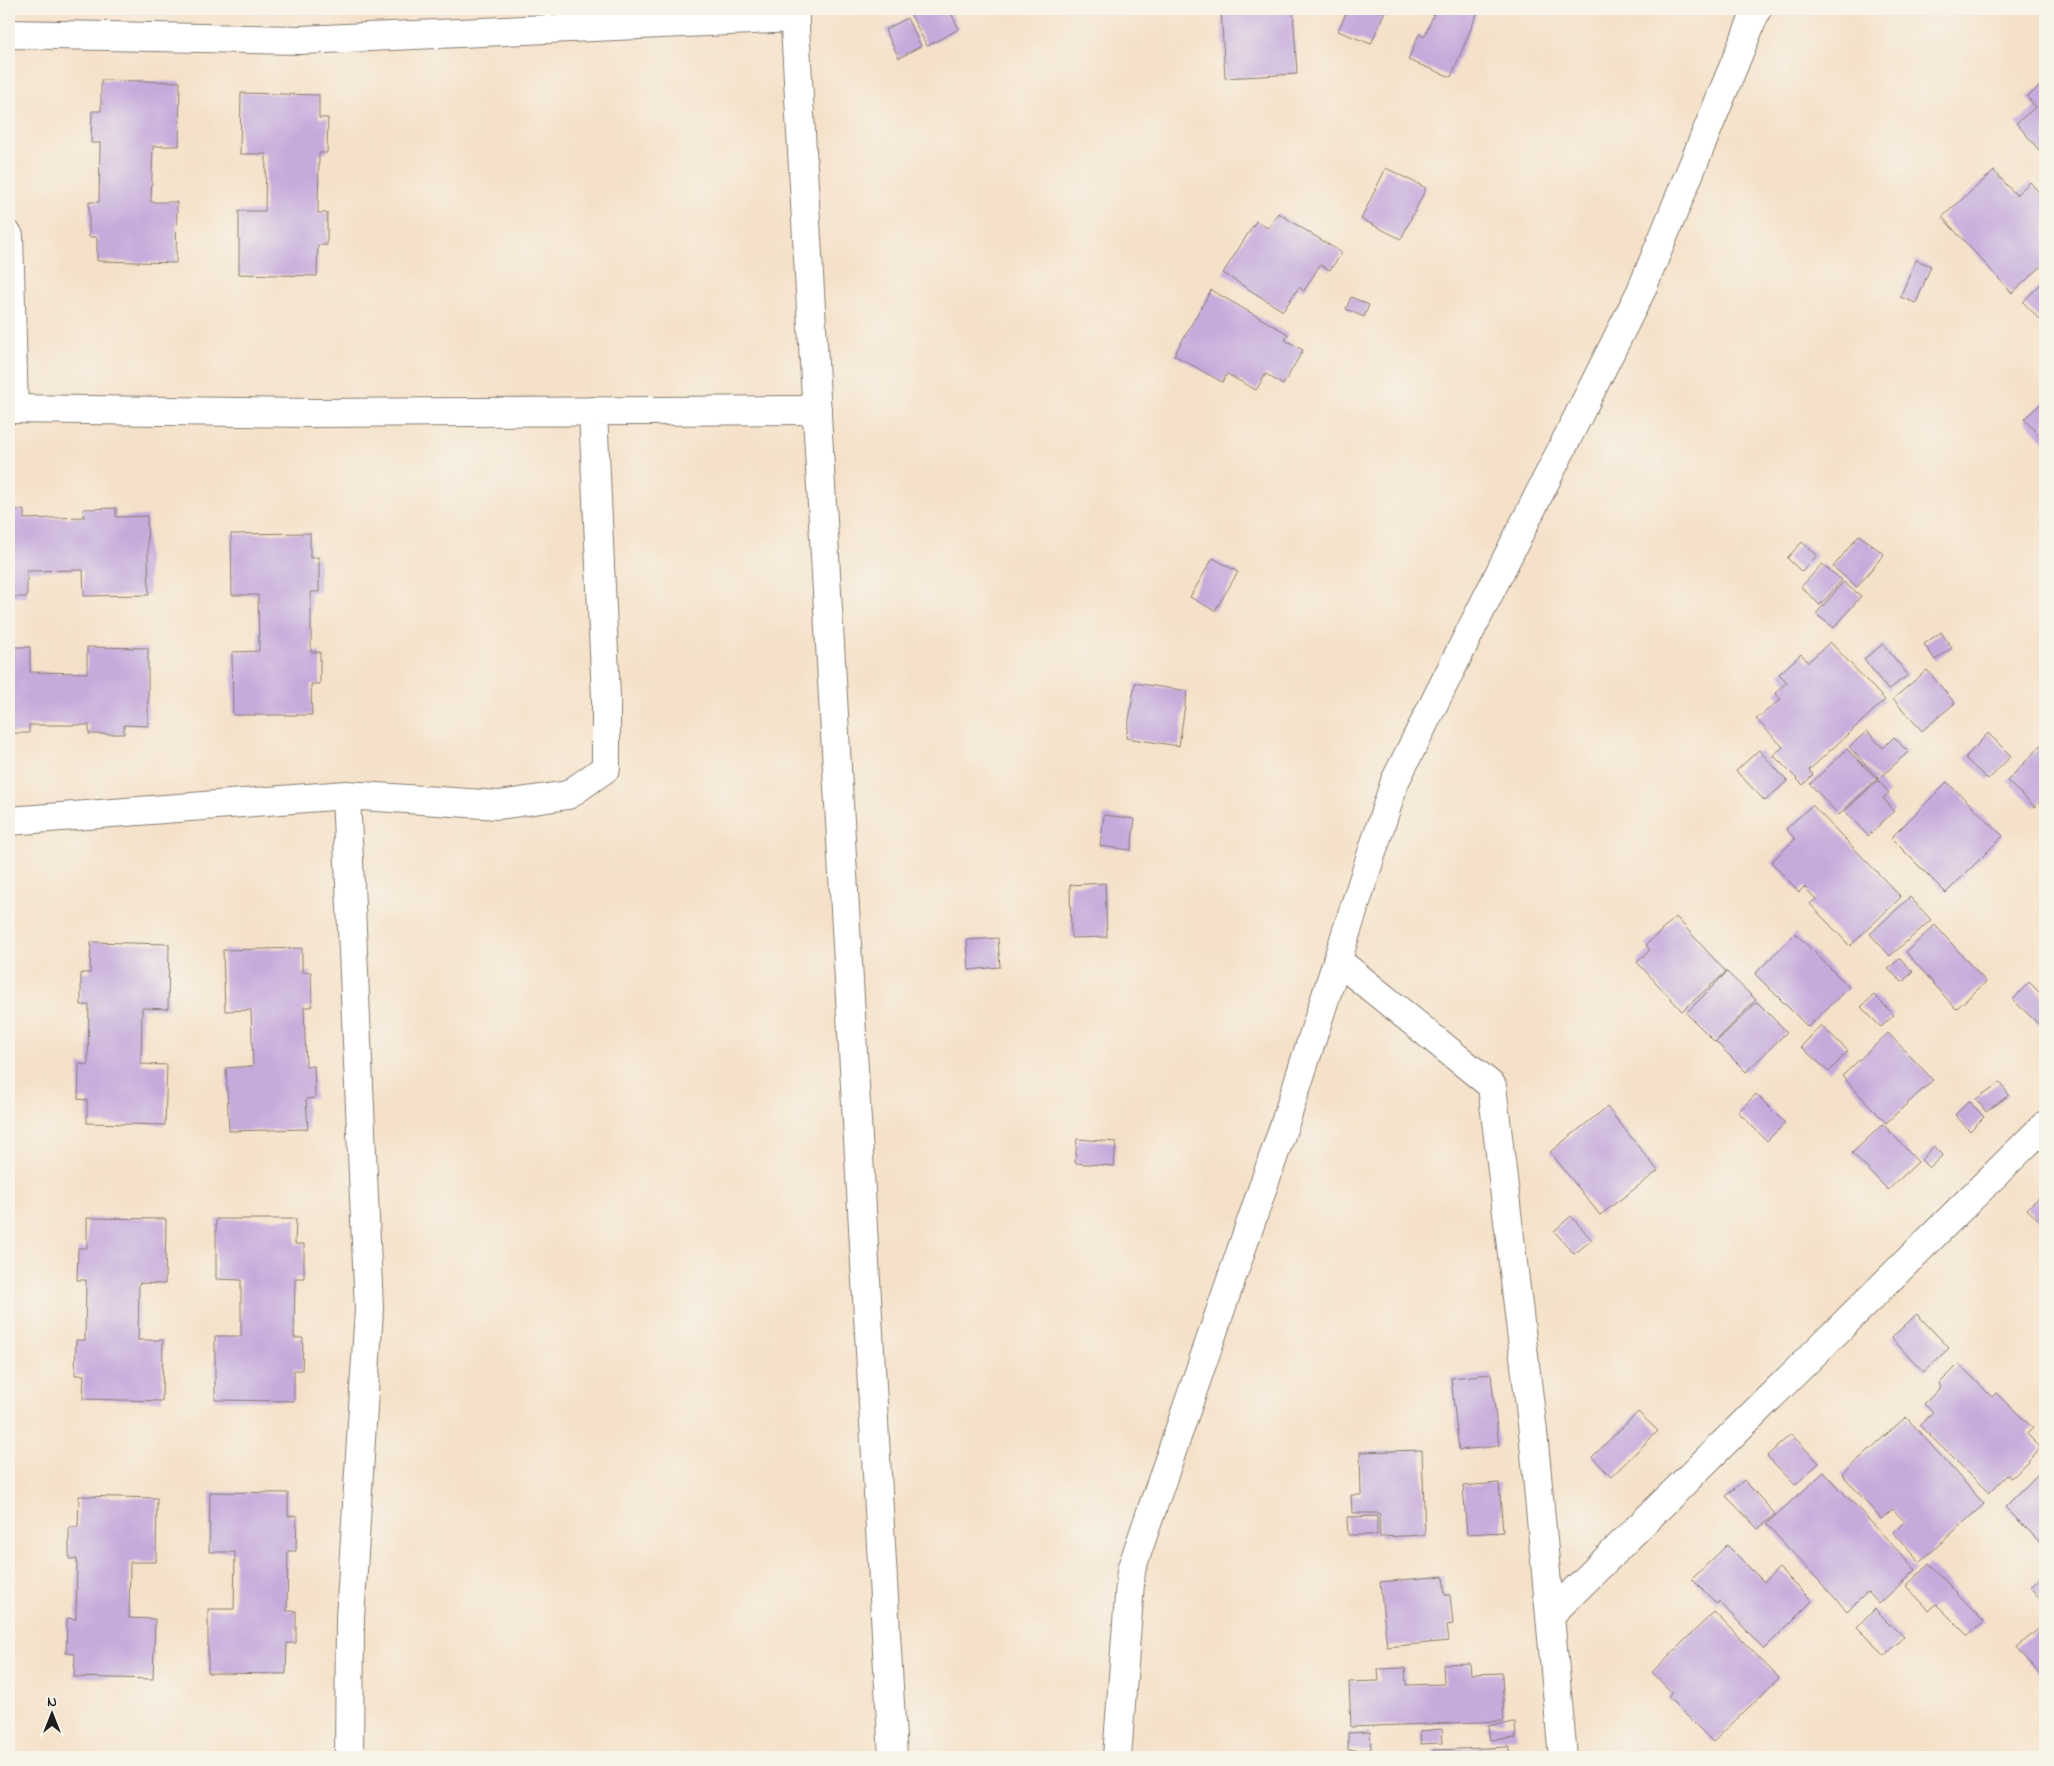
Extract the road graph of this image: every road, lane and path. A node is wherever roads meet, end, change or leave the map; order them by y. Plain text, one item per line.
1 (1756, 9) edge
2 (795, 13) edge
3 (9, 34) edge
4 (9, 236) edge
5 (11, 409) edge
6 (817, 410) junction
7 (593, 411) junction
8 (346, 795) junction
9 (9, 821) edge
10 (1337, 960) junction
11 (2045, 1125) edge
12 (1550, 1615) junction
13 (349, 1757) edge
14 (893, 1757) edge
15 (1117, 1757) edge
16 (1563, 1757) edge

1 - 10 main road
2 - 3 main road
2 - 6 main road
4 - 5 main road
5 - 7 main road
6 - 7 main road
6 - 14 main road
7 - 8 main road
8 - 9 main road
8 - 13 main road
10 - 12 main road
10 - 15 main road
11 - 12 main road
12 - 16 main road

